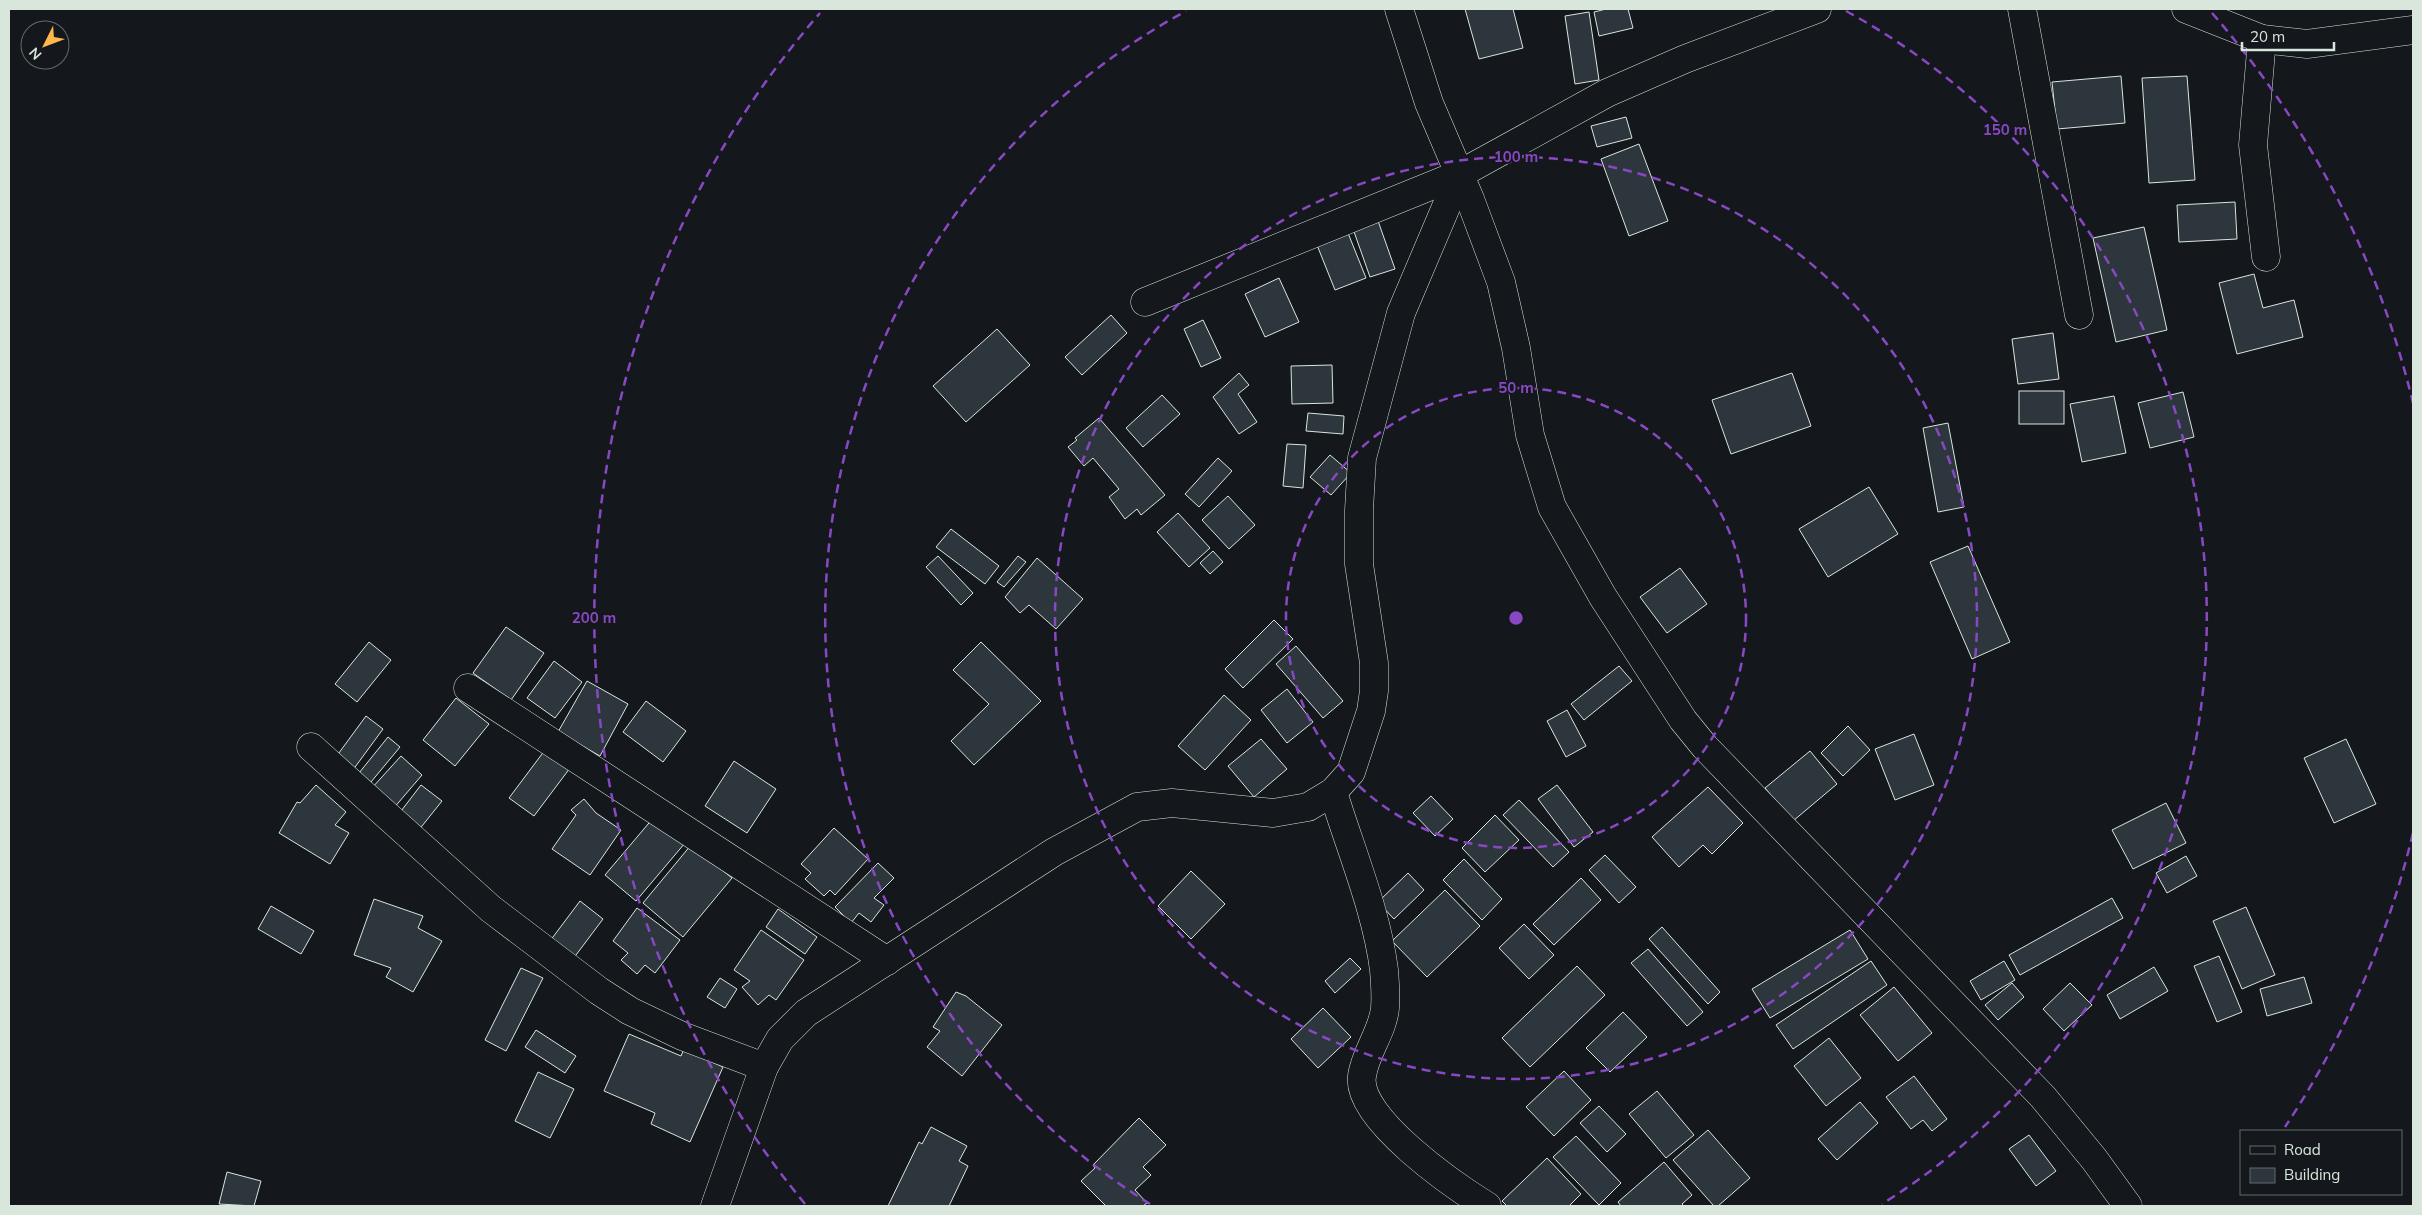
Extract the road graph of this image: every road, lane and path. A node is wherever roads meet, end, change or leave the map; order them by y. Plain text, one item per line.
1 (1399, 9) edge
2 (1817, 9) edge
3 (2022, 9) edge
4 (2186, 9) edge
5 (2413, 30) edge
6 (2262, 39) junction
7 (1460, 174) junction
8 (2266, 257) dead end
9 (1145, 302) dead end
10 (2079, 315) dead end
11 (468, 688) dead end
12 (312, 747) dead end
13 (1332, 792) junction
14 (887, 961) junction
15 (764, 1067) junction
16 (715, 1206) edge
17 (1487, 1206) edge
18 (2128, 1206) edge

1 - 7 street
2 - 7 street
3 - 10 street
4 - 6 street
5 - 6 street
6 - 8 street
7 - 9 street
7 - 13 street
7 - 18 street
11 - 14 street
12 - 15 street
13 - 14 street
13 - 17 street
14 - 15 street
15 - 16 street

